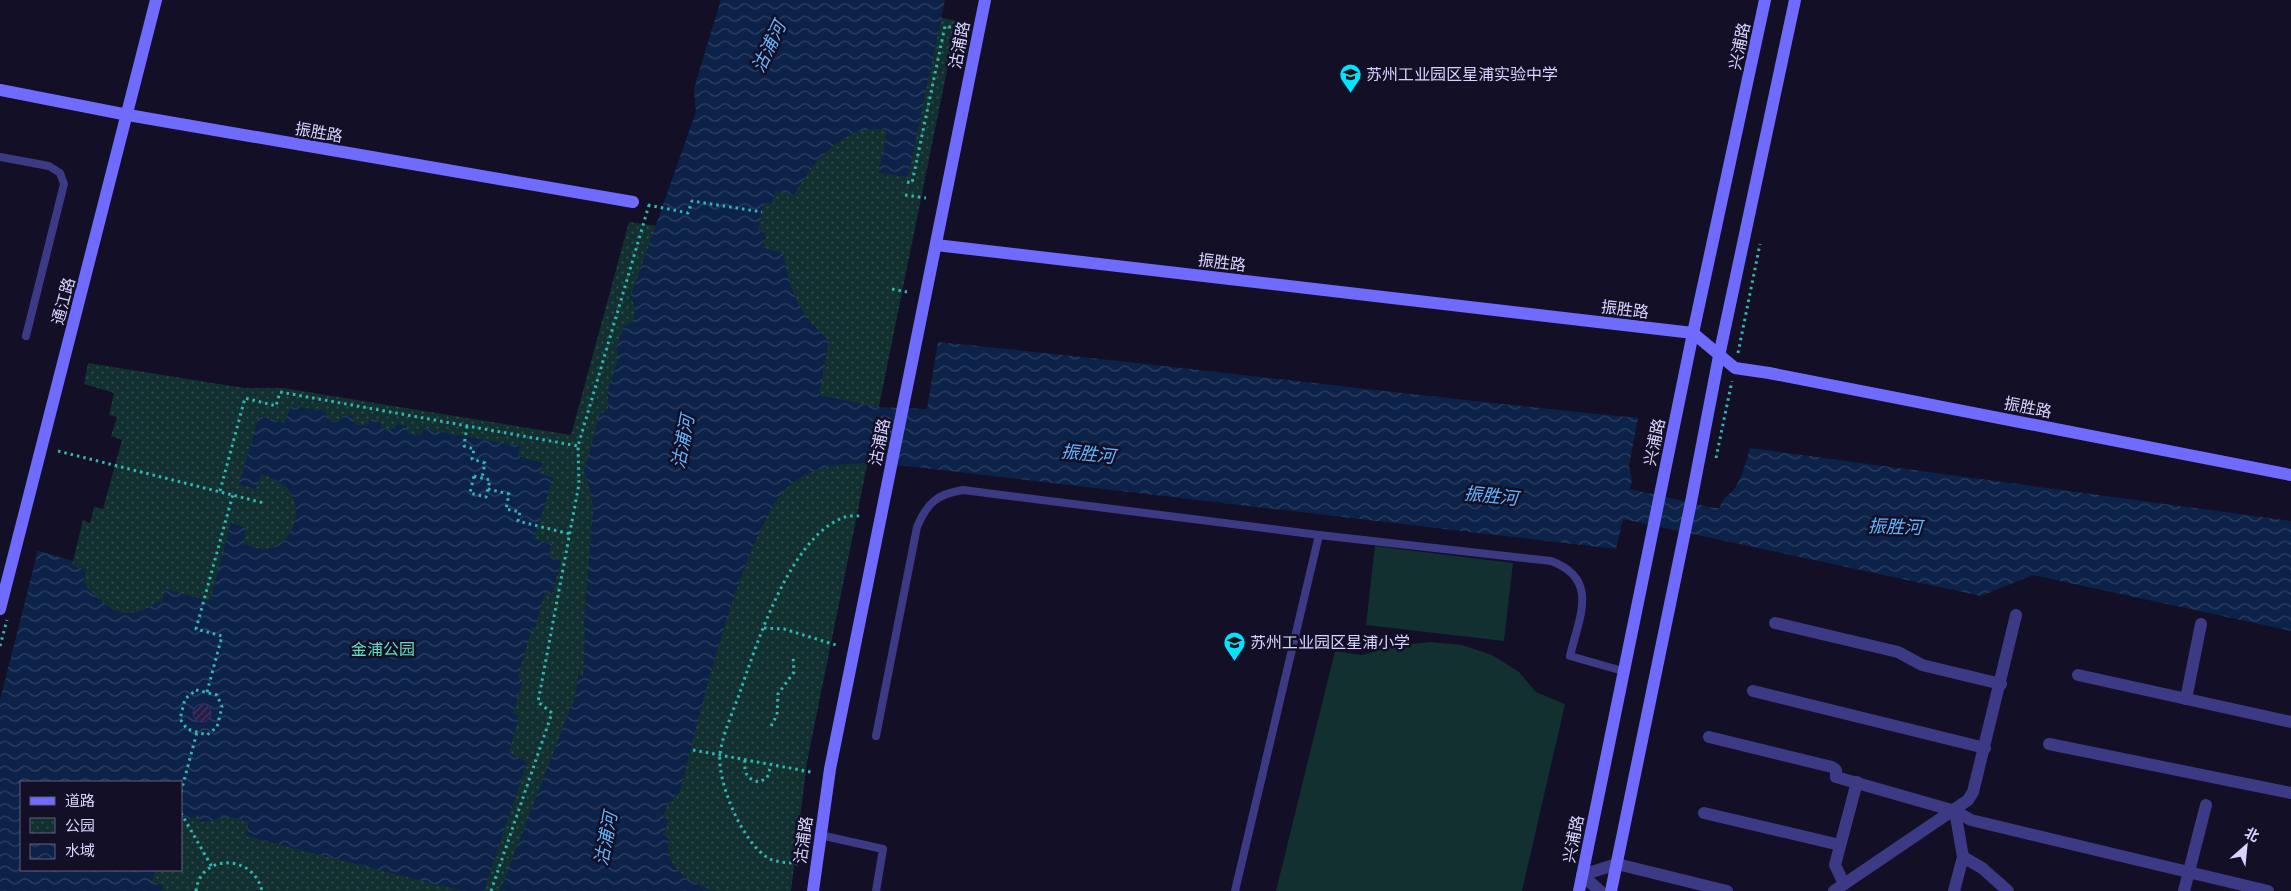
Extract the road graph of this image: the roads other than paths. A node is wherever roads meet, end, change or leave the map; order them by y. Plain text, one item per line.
1 (156, 0) edge
2 (985, 0) edge
3 (1765, 0) edge
4 (1795, 0) edge
5 (0, 90) edge
6 (128, 115) junction
7 (0, 157) edge
8 (633, 202) road end
9 (936, 245) junction
10 (1693, 333) junction
11 (26, 336) dead end
12 (1719, 356) junction
13 (2291, 475) edge
14 (1319, 535) junction
15 (0, 610) edge
16 (2016, 615) dead end
17 (1775, 624) dead end
18 (2201, 624) dead end
19 (1623, 671) junction
20 (2078, 675) dead end
21 (2001, 684) junction
22 (1753, 690) dead end
23 (2186, 699) junction
24 (2291, 722) edge
25 (876, 736) dead end
26 (1709, 737) dead end
27 (2049, 744) dead end
28 (1985, 748) junction
29 (1857, 782) junction
30 (2291, 793) edge
31 (2206, 806) dead end
32 (1955, 811) junction
33 (1704, 813) dead end
34 (820, 835) junction
35 (1840, 846) junction
36 (1963, 857) junction
37 (1617, 864) junction
38 (2189, 872) junction
39 (1582, 875) junction
40 (1839, 888) edge
41 (813, 891) edge
42 (876, 891) edge
43 (1235, 891) edge
44 (1579, 891) edge
45 (1600, 891) edge
46 (1611, 891) edge
47 (1727, 891) edge
48 (1954, 891) edge
49 (2008, 891) edge
50 (2184, 891) edge
51 (2268, 891) edge

1 - 6 street, 通江路
2 - 9 street, 沽浦路
3 - 10 street, 兴浦路
4 - 12 street
5 - 6 street, 振胜路
6 - 8 street, 振胜路
6 - 15 street, 通江路
7 - 11 lane
9 - 10 street, 振胜路
9 - 34 street, 沽浦路
10 - 12 street, 振胜路
10 - 19 street, 兴浦路
12 - 13 street, 振胜路
12 - 37 street
14 - 19 lane
14 - 25 lane
14 - 43 lane
16 - 21 street
17 - 21 street
18 - 23 street
19 - 39 street, 兴浦路
20 - 23 street
21 - 28 street
22 - 28 street
23 - 24 street
26 - 29 street
27 - 30 street
28 - 32 street
29 - 32 street
29 - 35 street
31 - 38 street
32 - 36 street
32 - 38 street
32 - 40 street
33 - 35 street
34 - 41 street, 沽浦路
34 - 42 lane
35 - 40 street
36 - 48 street
36 - 49 street
37 - 39 street
37 - 46 street
37 - 47 street
38 - 50 street
38 - 51 street
39 - 44 street, 兴浦路
39 - 45 street

